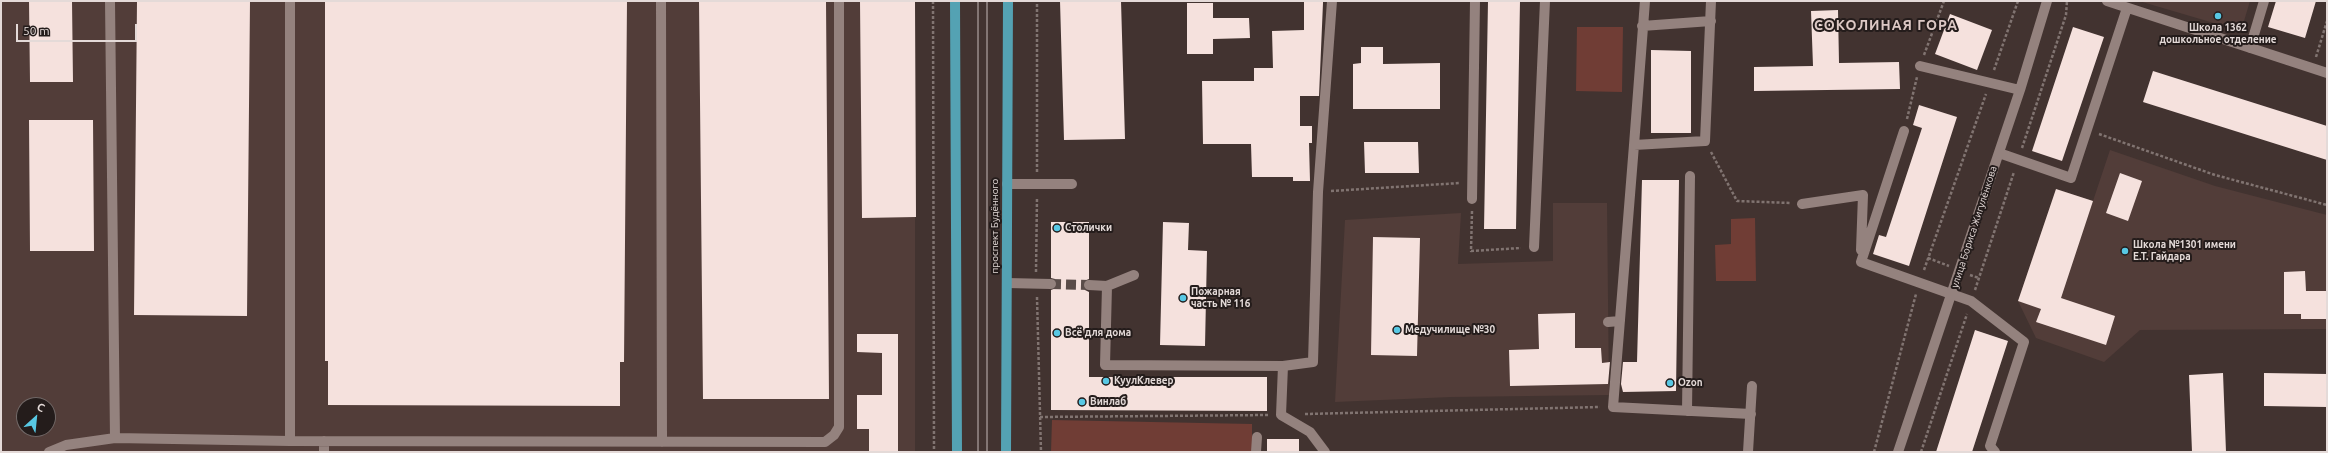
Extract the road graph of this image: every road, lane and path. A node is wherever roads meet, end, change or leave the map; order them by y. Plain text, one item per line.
1 (110, 1) edge
2 (290, 1) edge
3 (661, 1) edge
4 (839, 1) edge
5 (933, 1) edge
6 (955, 1) edge
7 (1008, 1) edge
8 (1037, 1) edge
9 (1332, 1) edge
10 (1475, 1) edge
11 (1545, 1) edge
12 (1645, 1) edge
13 (1712, 1) edge
14 (1944, 1) edge
15 (2018, 1) edge
16 (2047, 1) edge
17 (2067, 1) edge
18 (2107, 1) edge
19 (2264, 1) edge
20 (2127, 8) junction
21 (1711, 21) junction
22 (2327, 21) edge
23 (1642, 26) junction
24 (2250, 48) junction
25 (2309, 55) dead end
26 (1920, 66) junction
27 (2327, 72) edge
28 (1990, 83) junction
29 (2020, 90) junction
30 (2087, 130) junction
31 (1904, 131) joint
32 (1705, 141) junction
33 (1634, 145) junction
34 (1999, 153) junction
35 (2018, 160) junction
36 (1690, 176) dead end
37 (1472, 183) junction
38 (1007, 184) junction
39 (1037, 184) junction
40 (1072, 184) dead end
41 (1318, 192) junction
42 (1472, 199) joint
43 (1802, 204) joint
44 (2327, 205) edge
45 (1534, 247) joint
46 (1861, 262) junction
47 (1134, 275) dead end
48 (1007, 283) junction
49 (1919, 283) junction
50 (1036, 284) junction
51 (1051, 284) tunnel mouth
52 (1089, 285) tunnel mouth
53 (1107, 286) junction
54 (1952, 295) junction
55 (1971, 302) junction
56 (1608, 322) dead end
57 (1620, 322) junction
58 (1283, 366) junction
59 (1752, 386) dead end
60 (1613, 407) junction
61 (1140, 410) dead end
62 (1687, 411) junction
63 (1751, 414) junction
64 (1139, 415) junction
65 (1281, 415) junction
66 (1040, 417) junction
67 (1257, 437) dead end
68 (115, 438) junction
69 (290, 441) junction
70 (324, 441) junction
71 (662, 442) junction
72 (49, 452) edge
73 (324, 452) edge
74 (934, 452) edge
75 (957, 452) edge
76 (1006, 452) edge
77 (1041, 452) edge
78 (1256, 452) edge
79 (1325, 452) edge
80 (1748, 452) edge
81 (1874, 452) edge
82 (1898, 452) edge
83 (1921, 452) edge
84 (1995, 452) edge

1 - 68 street
2 - 69 street
3 - 71 street
4 - 71 street
5 - 74 path
6 - 75 main road
7 - 38 main road, проспект Будённого
8 - 39 path
9 - 41 street
10 - 37 street
11 - 45 street
12 - 23 street
13 - 21 street
14 - 26 path
15 - 28 path
16 - 29 street, улица Бориса Жигулёнкова
17 - 35 path
18 - 20 street
19 - 24 street
20 - 24 street
20 - 30 street
21 - 23 street
21 - 32 street
22 - 25 path
23 - 33 street
24 - 27 street
26 - 28 street
26 - 31 path
28 - 29 street
28 - 49 path
29 - 34 street, улица Бориса Жигулёнкова
30 - 35 street
30 - 44 path
31 - 46 street
32 - 33 street
32 - 43 path
33 - 57 street
34 - 35 street
34 - 54 street, улица Бориса Жигулёнкова
35 - 55 path
36 - 62 street
37 - 41 path
37 - 42 street
38 - 39 street
38 - 48 main road, проспект Будённого
39 - 40 street
39 - 50 path
41 - 58 street
42 - 45 path
43 - 46 street
46 - 49 street
47 - 53 street
48 - 50 street
48 - 76 main road, проспект Будённого
49 - 54 street
49 - 81 path
50 - 51 street
50 - 66 path
52 - 53 street
53 - 58 street
54 - 55 street
54 - 82 street, улица Бориса Жигулёнкова
55 - 83 path
55 - 84 street
56 - 57 street
57 - 60 street
58 - 65 street
59 - 63 street
60 - 62 street
60 - 65 path
61 - 64 path
62 - 63 street
63 - 80 street
64 - 65 path
64 - 66 path
65 - 79 street
66 - 77 path
67 - 78 street
68 - 69 street
68 - 72 street
69 - 70 street
70 - 71 street
70 - 73 street

